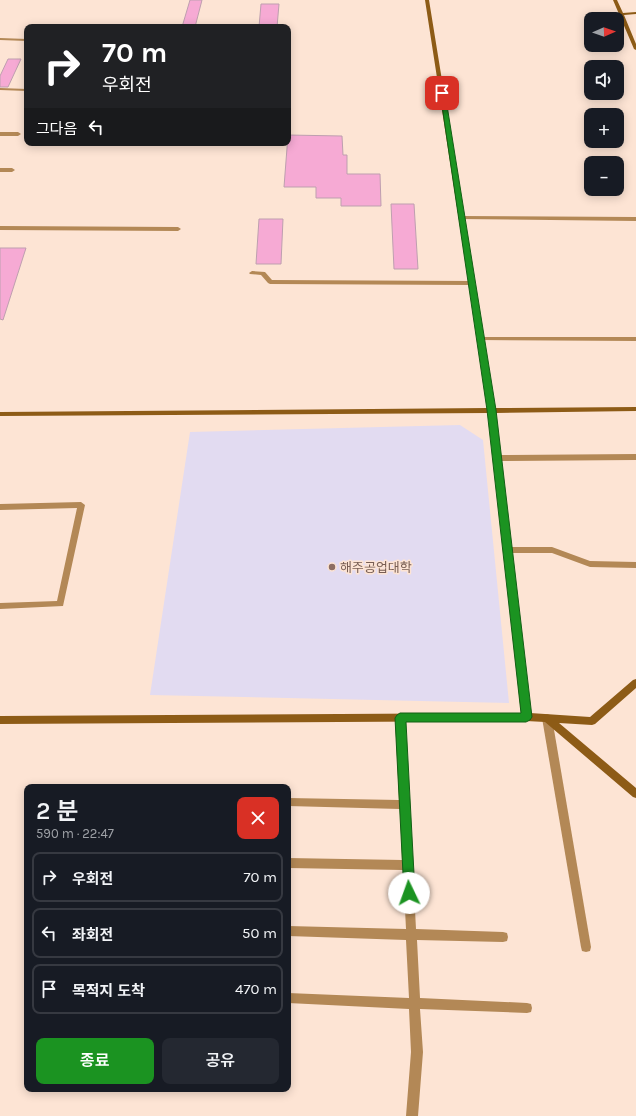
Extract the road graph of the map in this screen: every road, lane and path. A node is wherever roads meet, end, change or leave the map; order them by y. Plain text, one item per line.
1 (427, 0) edge
2 (615, 0) edge
3 (620, 12) edge
4 (636, 13) edge
5 (624, 14) edge
6 (624, 21) edge
7 (0, 39) edge
8 (24, 40) edge
9 (636, 49) edge
10 (0, 89) edge
11 (24, 90) edge
12 (0, 134) edge
13 (18, 134) dead end
14 (0, 170) edge
15 (12, 170) dead end
16 (461, 218) junction
17 (636, 219) edge
18 (0, 228) edge
19 (178, 229) dead end
20 (252, 273) dead end
21 (472, 283) junction
22 (480, 339) junction
23 (636, 339) edge
24 (636, 409) edge
25 (492, 410) junction
26 (0, 414) edge
27 (636, 456) edge
28 (497, 458) junction
29 (0, 507) edge
30 (507, 550) junction
31 (636, 565) edge
32 (0, 606) edge
33 (636, 683) edge
34 (526, 717) junction
35 (400, 718) junction
36 (547, 718) junction
37 (0, 720) edge
38 (636, 794) edge
39 (291, 802) edge
40 (405, 805) junction
41 (291, 863) edge
42 (408, 865) junction
43 (291, 931) edge
44 (412, 935) junction
45 (503, 936) dead end
46 (586, 947) dead end
47 (291, 998) edge
48 (415, 1003) junction
49 (527, 1008) dead end
50 (412, 1116) edge

1 - 16 street
2 - 3 street
4 - 5 street
6 - 9 street
7 - 8 street
10 - 11 street
12 - 13 street
14 - 15 street
16 - 17 street
16 - 21 street
18 - 19 street
20 - 21 street
21 - 22 street
22 - 23 street
22 - 25 street
24 - 25 street
25 - 26 street
25 - 28 street
27 - 28 street
28 - 30 street
29 - 32 street
30 - 31 street
30 - 34 street
33 - 36 street
34 - 35 street
34 - 36 street
35 - 37 street
35 - 40 street
36 - 38 street
36 - 46 street
39 - 40 street
40 - 42 street
41 - 42 street
42 - 44 street
43 - 44 street
44 - 45 street
44 - 48 street
47 - 48 street
48 - 49 street
48 - 50 street

